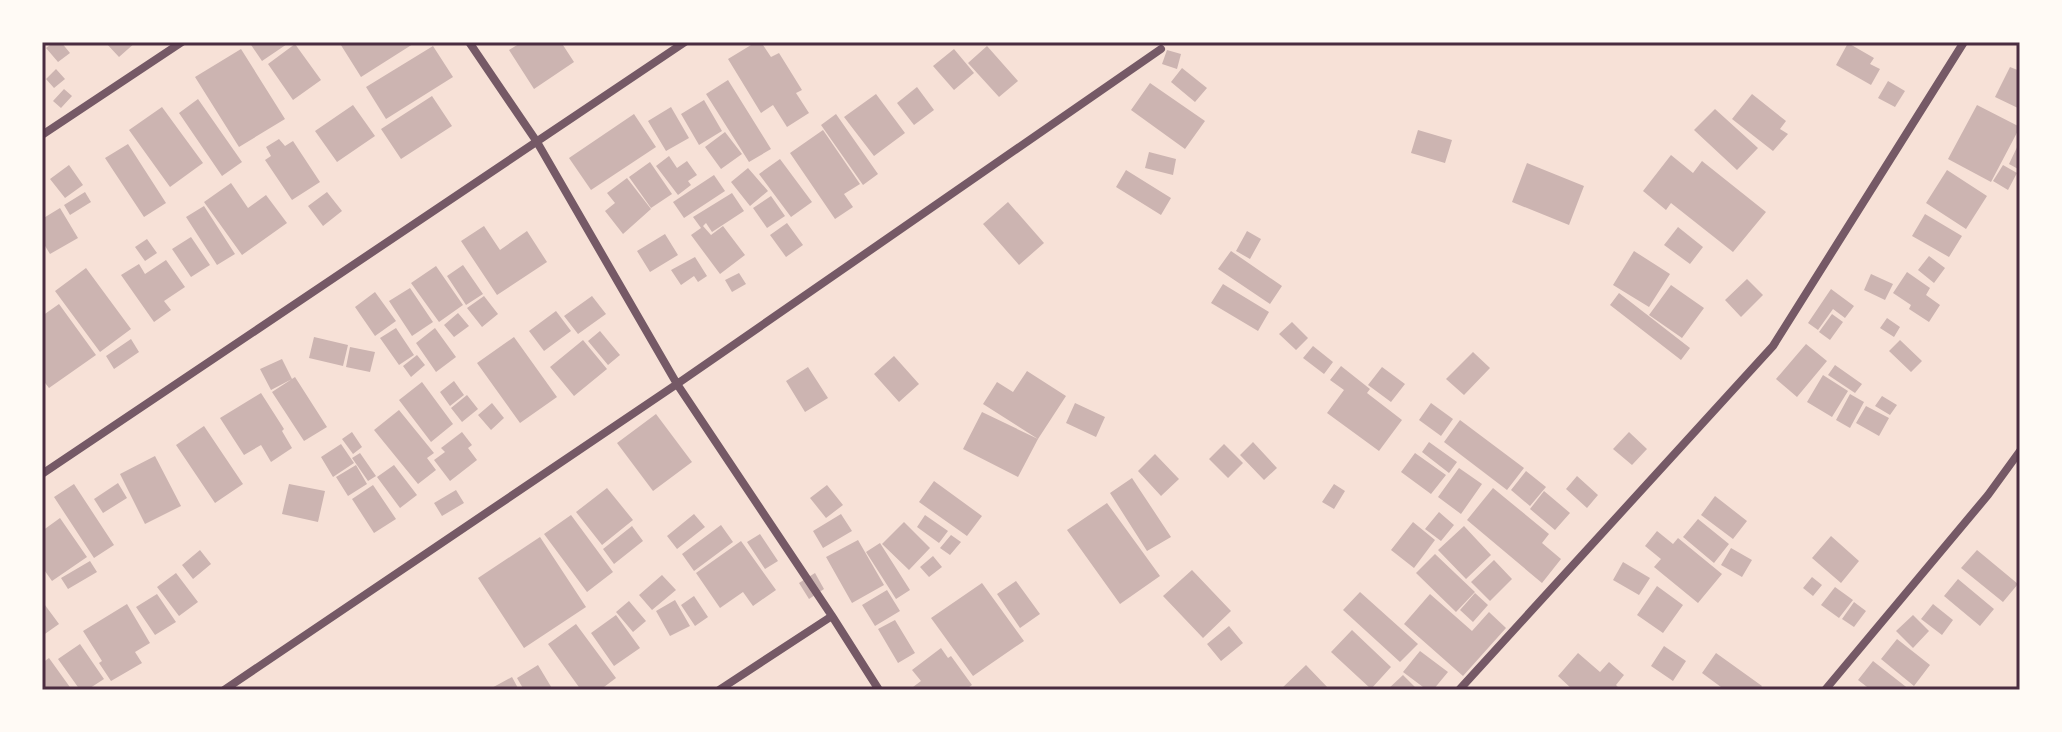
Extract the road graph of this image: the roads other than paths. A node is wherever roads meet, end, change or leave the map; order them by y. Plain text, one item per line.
1 (182, 42) edge
2 (469, 42) edge
3 (685, 42) edge
4 (1964, 42) edge
5 (1161, 49) dead end
6 (42, 135) edge
7 (537, 142) junction
8 (677, 384) junction
9 (2020, 451) edge
10 (42, 474) edge
11 (832, 616) junction
12 (224, 690) edge
13 (719, 690) edge
14 (879, 690) edge
15 (1459, 690) edge
16 (1825, 690) edge

1 - 6 street
2 - 7 street
3 - 7 street
4 - 15 street
5 - 8 street
7 - 8 street
7 - 10 street
8 - 11 street
8 - 12 street
9 - 16 street
11 - 13 street
11 - 14 street

